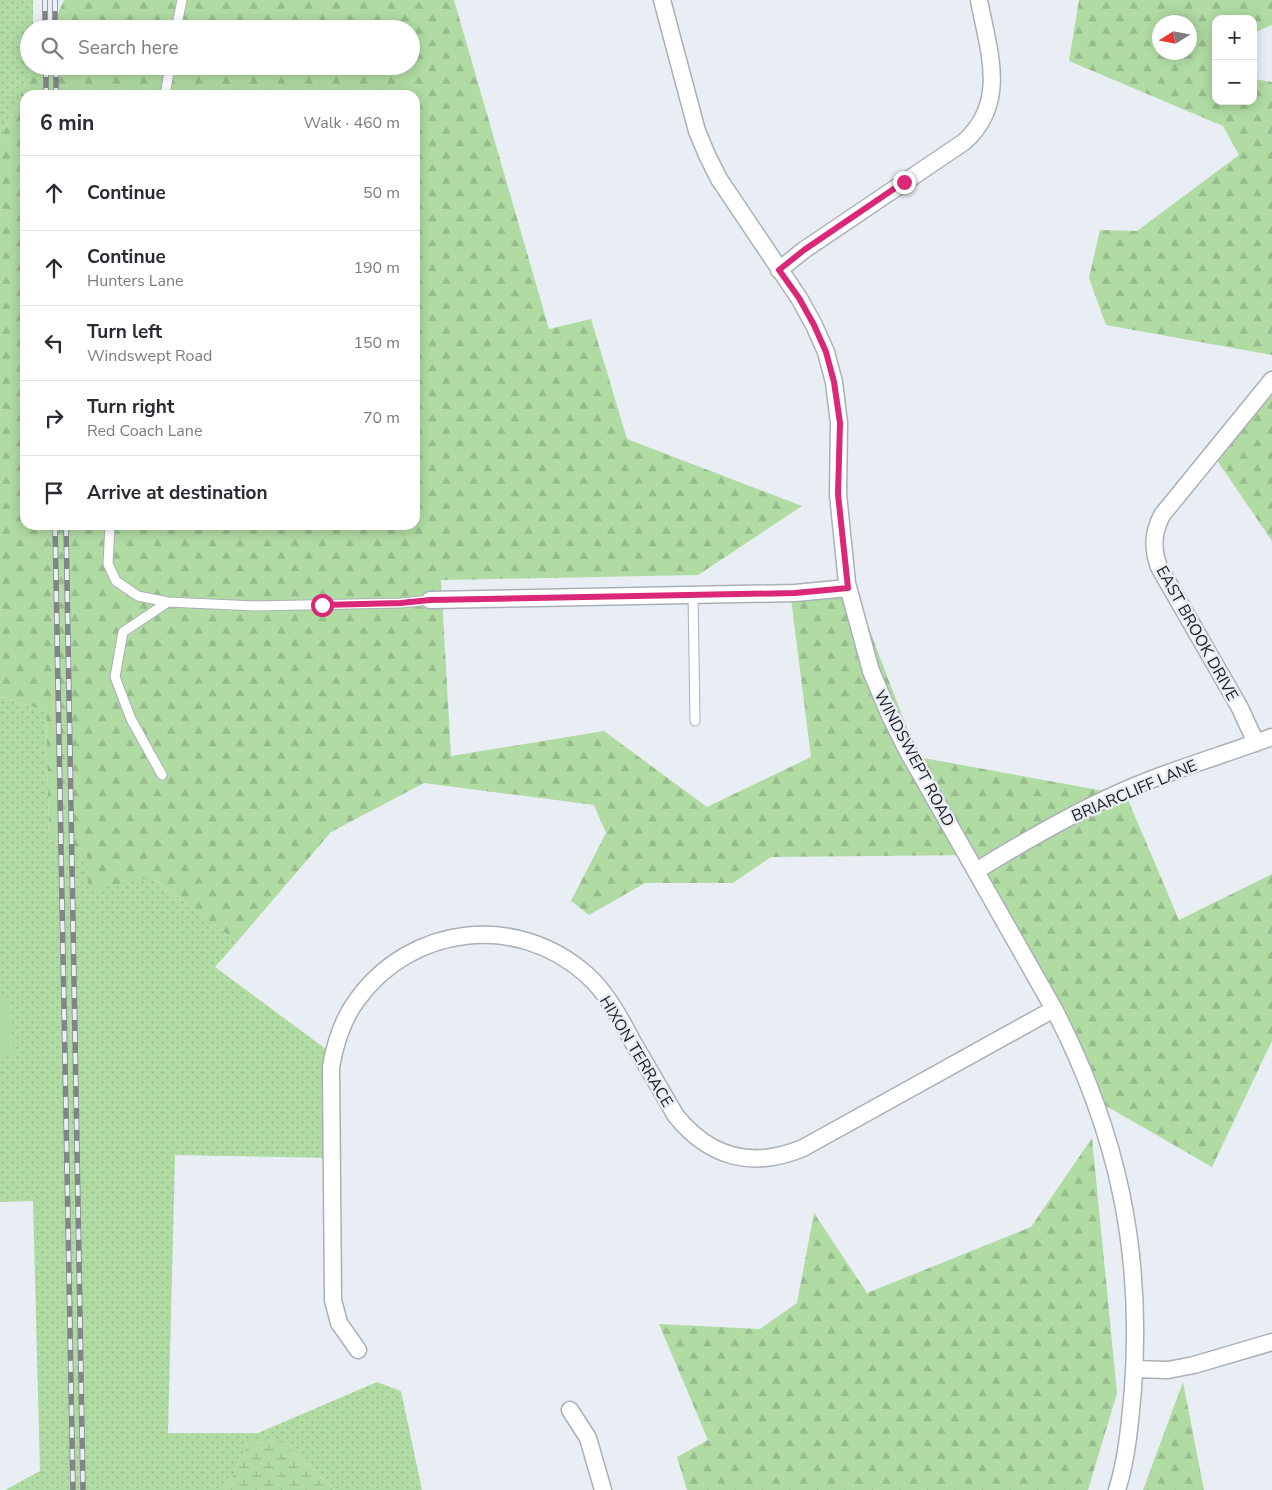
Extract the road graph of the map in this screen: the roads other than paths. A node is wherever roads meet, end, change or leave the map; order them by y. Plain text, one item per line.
1 (182, 0) edge
2 (662, 0) edge
3 (979, 0) edge
4 (178, 20) edge
5 (168, 75) edge
6 (166, 90) edge
7 (779, 270) junction
8 (1272, 380) edge
9 (110, 530) edge
10 (848, 588) junction
11 (693, 594) junction
12 (430, 600) joint
13 (168, 602) junction
14 (695, 721) dead end
15 (1272, 737) edge
16 (1256, 743) junction
17 (162, 775) dead end
18 (976, 871) junction
19 (1054, 1009) junction
20 (1272, 1342) edge
21 (358, 1350) dead end
22 (1134, 1369) junction
23 (570, 1410) dead end
24 (603, 1490) edge
25 (1116, 1490) edge

1 - 4 lane
2 - 7 street, WINDSWEPT ROAD
3 - 7 street
5 - 6 lane
7 - 10 street, WINDSWEPT ROAD
8 - 16 street, EAST BROOK DRIVE
9 - 13 lane
10 - 11 street
10 - 18 street, WINDSWEPT ROAD
11 - 12 street
11 - 14 lane
12 - 13 lane
13 - 17 lane
15 - 16 street, BRIARCLIFF LANE
16 - 18 street, BRIARCLIFF LANE
18 - 19 street, WINDSWEPT ROAD
19 - 21 street, HIXON TERRACE
19 - 22 street, WINDSWEPT ROAD
20 - 22 street
22 - 25 street, WINDSWEPT ROAD
23 - 24 street

